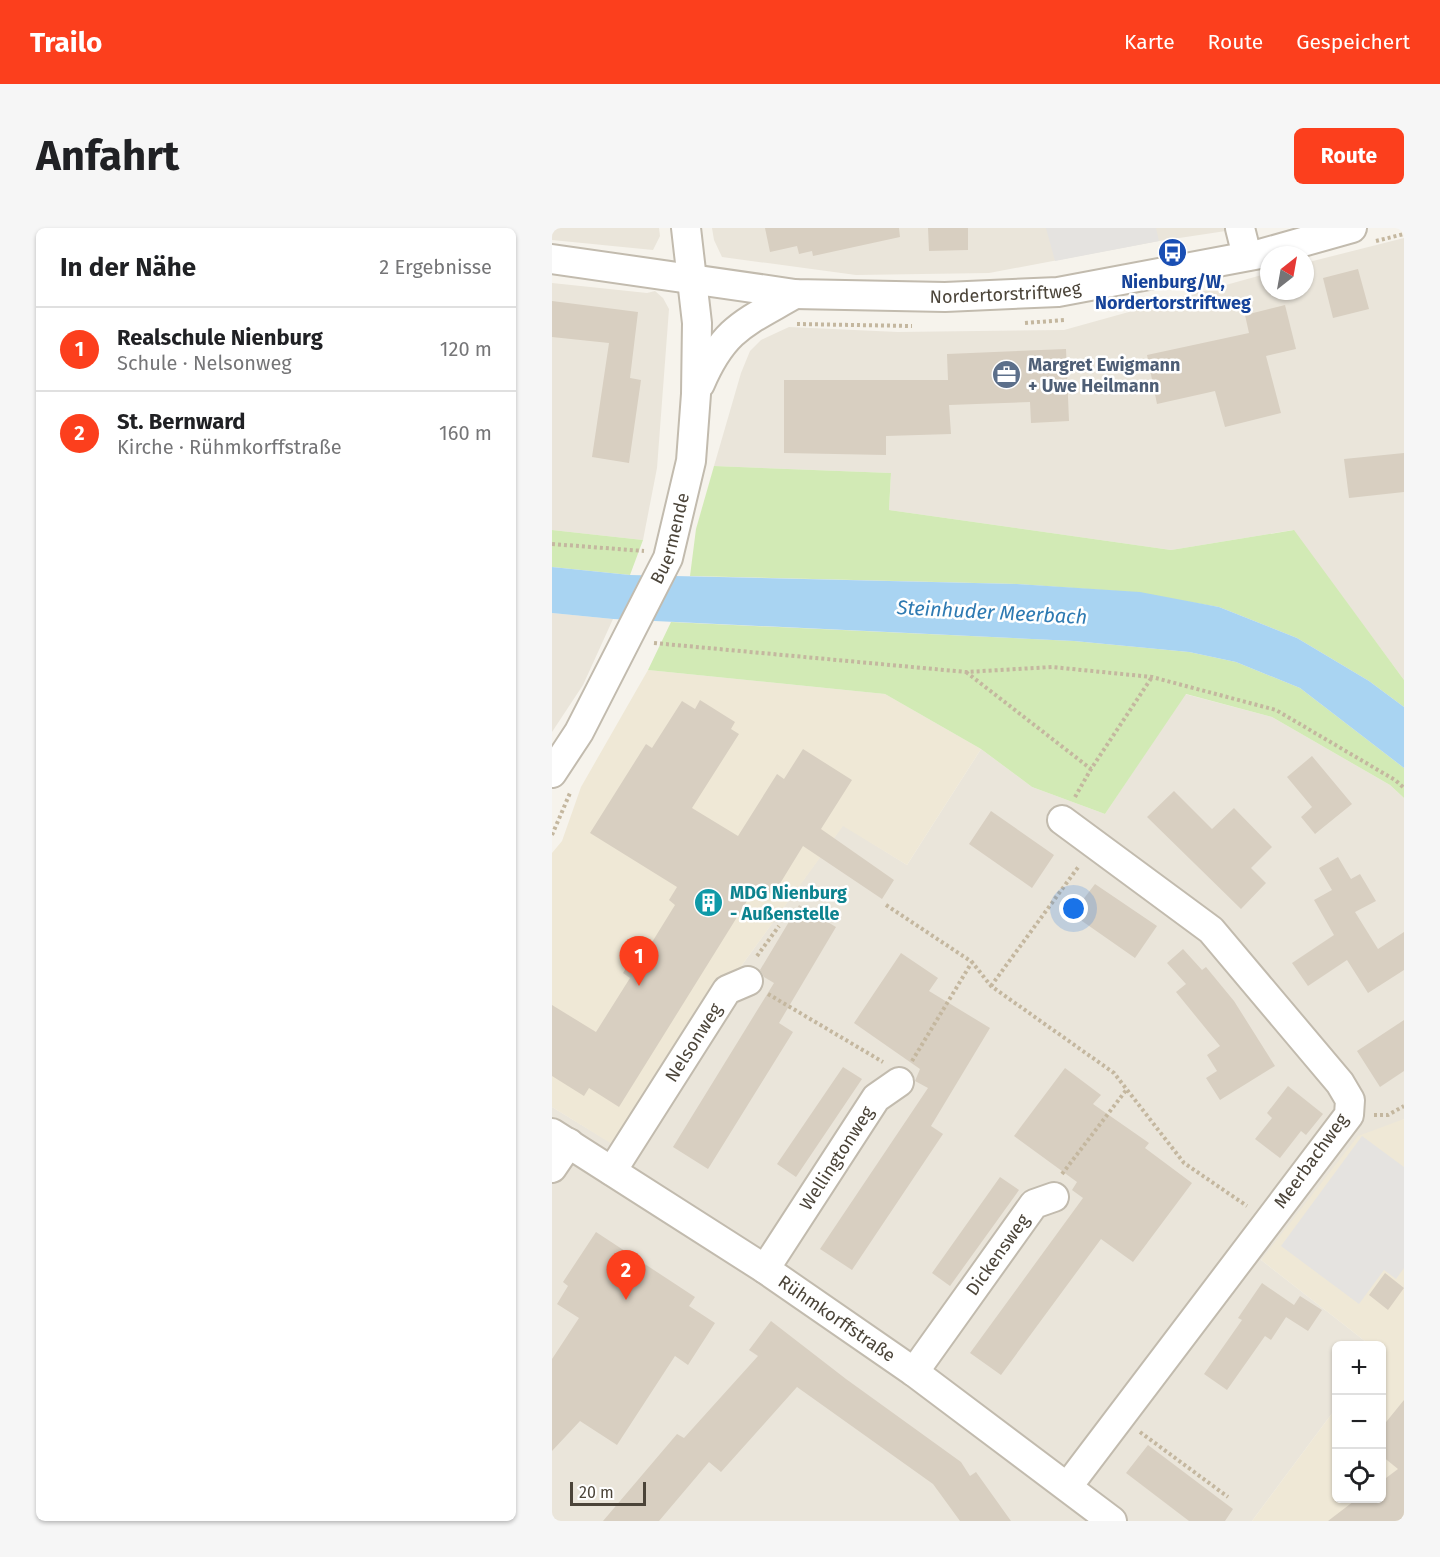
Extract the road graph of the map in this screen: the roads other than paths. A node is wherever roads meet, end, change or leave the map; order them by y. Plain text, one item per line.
1 (686, 228) edge
2 (1240, 228) edge
3 (1352, 228) edge
4 (1247, 256) junction
5 (552, 259) edge
6 (692, 279) junction
7 (795, 294) junction
8 (696, 394) junction
9 (552, 773) edge
10 (1062, 820) dead end
11 (748, 981) road end
12 (899, 1082) road end
13 (560, 1138) edge
14 (552, 1168) edge
15 (612, 1171) junction
16 (1054, 1197) road end
17 (765, 1269) junction
18 (914, 1372) junction
19 (1068, 1486) junction
20 (1101, 1518) edge

1 - 6 street, Buermende
2 - 4 street
3 - 4 street, Nordertorstriftweg
4 - 7 street, Nordertorstriftweg
5 - 6 street, Nordertorstriftweg
6 - 7 street, Nordertorstriftweg
6 - 8 street, Buermende
7 - 8 street
8 - 9 street, Buermende
10 - 19 street, Meerbachweg
11 - 15 street, Nelsonweg
12 - 17 street, Wellingtonweg
13 - 14 street
13 - 15 street, Rühmkorffstraße
15 - 17 street, Rühmkorffstraße
16 - 18 street, Dickensweg
17 - 18 street, Rühmkorffstraße
18 - 19 street, Rühmkorffstraße
19 - 20 street, Rühmkorffstraße

